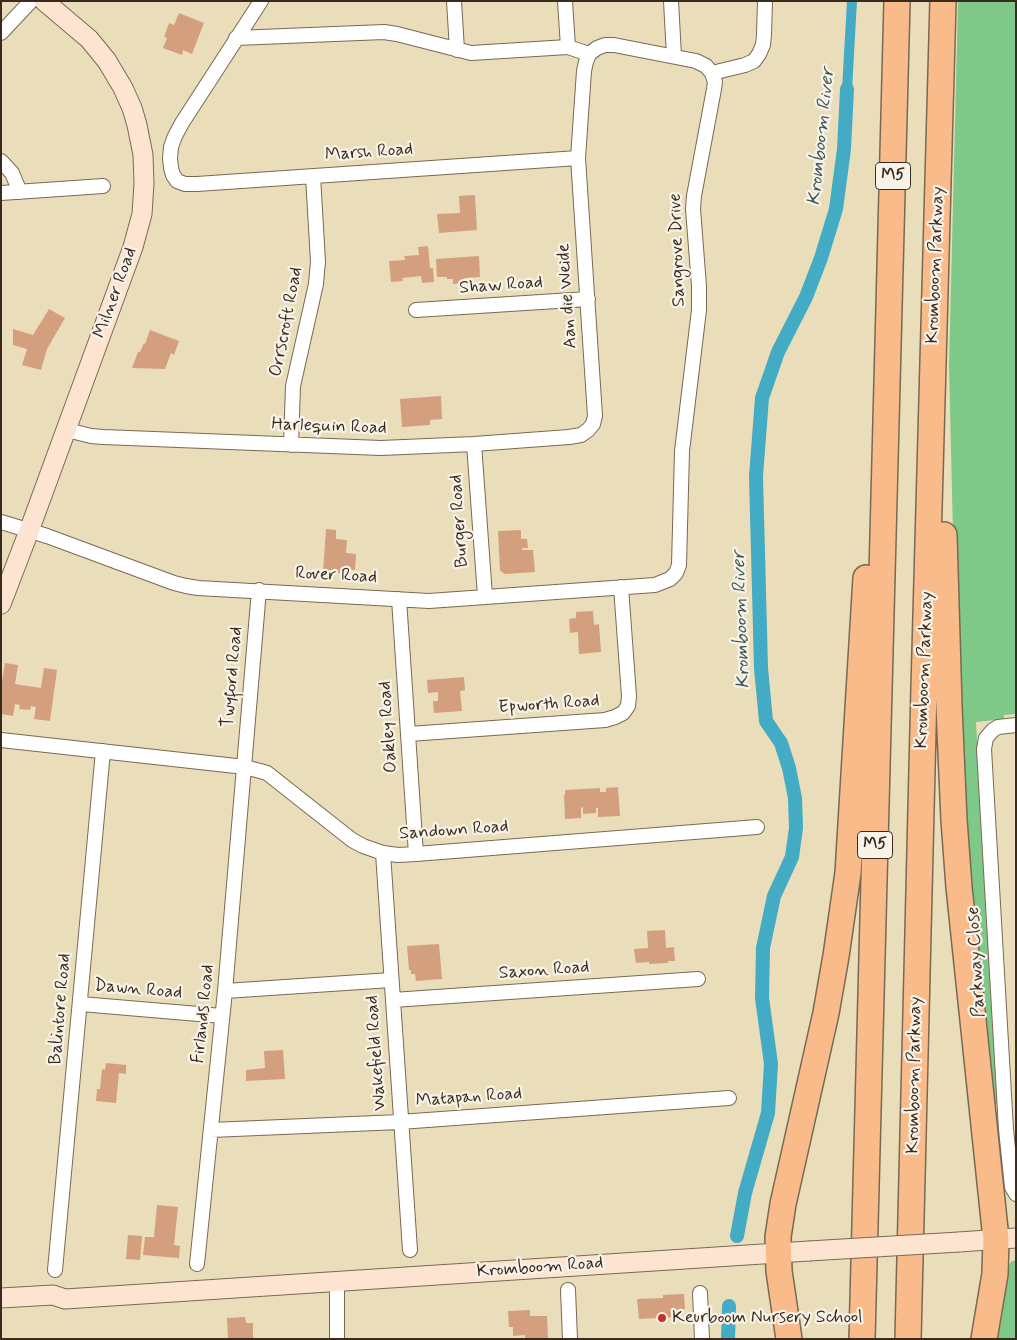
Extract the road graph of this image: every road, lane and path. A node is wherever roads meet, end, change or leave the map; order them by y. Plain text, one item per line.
1 (31, 1) edge
2 (44, 1) edge
3 (261, 1) edge
4 (454, 1) edge
5 (565, 1) edge
6 (672, 1) edge
7 (765, 1) edge
8 (897, 1) edge
9 (943, 1) edge
10 (1, 33) edge
11 (236, 38) junction
12 (568, 47) junction
13 (457, 50) junction
14 (589, 54) junction
15 (674, 56) junction
16 (712, 73) junction
17 (578, 158) junction
18 (1, 161) edge
19 (313, 176) junction
20 (103, 186) dead end
21 (20, 192) junction
22 (1, 193) edge
23 (936, 248) junction
24 (588, 299) junction
25 (416, 310) dead end
26 (888, 351) junction
27 (67, 430) junction
28 (588, 430) joint
29 (474, 444) junction
30 (291, 445) junction
31 (1, 522) edge
32 (29, 531) junction
33 (676, 573) joint
34 (621, 587) junction
35 (259, 590) junction
36 (484, 596) junction
37 (399, 598) junction
38 (1, 604) edge
39 (1016, 725) edge
40 (409, 734) junction
41 (1, 740) edge
42 (103, 751) junction
43 (245, 767) junction
44 (757, 826) dead end
45 (383, 853) junction
46 (416, 854) junction
47 (698, 979) dead end
48 (391, 980) junction
49 (225, 992) junction
50 (393, 1000) junction
51 (81, 1004) junction
52 (222, 1016) junction
53 (729, 1098) dead end
54 (400, 1122) junction
55 (211, 1130) junction
56 (1016, 1194) edge
57 (1006, 1239) edge
58 (410, 1250) dead end
59 (768, 1254) junction
60 (196, 1264) dead end
61 (55, 1270) dead end
62 (337, 1281) junction
63 (568, 1290) dead end
64 (700, 1293) dead end
65 (1, 1298) edge
66 (65, 1299) junction
67 (1, 1309) edge
68 (337, 1339) edge
69 (570, 1339) edge
70 (702, 1339) edge
71 (789, 1339) edge
72 (862, 1339) edge
73 (908, 1339) edge
74 (984, 1339) edge

1 - 10 street
2 - 27 street, Milner Road
3 - 11 street
4 - 13 street
5 - 12 street
6 - 15 street
7 - 16 street
8 - 26 highway, M5
9 - 23 highway, Kromboom Parkway
11 - 13 street
11 - 19 street, Marsh Road
12 - 13 street
12 - 14 street
14 - 15 street
14 - 17 street
15 - 16 street
16 - 33 street, Sangrove Drive
17 - 19 street, Marsh Road
17 - 24 street, Aan die Weide
18 - 21 street
19 - 30 street, Orrscroft Road
20 - 21 street
21 - 22 street
23 - 57 highway
23 - 73 highway, Kromboom Parkway
24 - 25 street, Shaw Road
24 - 28 street, Aan die Weide
26 - 59 highway
26 - 72 highway, M5
27 - 30 street, Harlequin Road
27 - 32 street, Milner Road
28 - 29 street, Harlequin Road
29 - 30 street, Harlequin Road
29 - 36 street, Burger Road
31 - 32 street, Rover Road
32 - 35 street, Rover Road
32 - 38 street, Milner Road
33 - 34 street, Rover Road
34 - 36 street, Rover Road
34 - 40 street, Epworth Road
35 - 37 street, Rover Road
35 - 43 street, Twyford Road
36 - 37 street, Rover Road
37 - 40 street, Oakley Road
39 - 56 street, Parkway Close
40 - 46 street, Oakley Road
41 - 42 street, Sandown Road
42 - 43 street, Sandown Road
42 - 51 street, Balintore Road
43 - 45 street, Sandown Road
43 - 49 street, Firlands Road
44 - 46 street, Sandown Road
45 - 46 street, Sandown Road
45 - 48 street, Wakefield Road
47 - 50 street, Saxon Road
48 - 49 street
48 - 50 street, Wakefield Road
49 - 52 street, Firlands Road
50 - 54 street, Wakefield Road
51 - 52 street, Dawn Road
51 - 61 street, Balintore Road
52 - 55 street, Firlands Road
53 - 54 street, Matapan Road
54 - 55 street, Matapan Road
54 - 58 street, Wakefield Road
55 - 60 street, Firlands Road
57 - 59 street, Kromboom Road, bridge
57 - 74 highway
59 - 62 street, Kromboom Road
59 - 71 highway
62 - 66 street, Kromboom Road
62 - 68 street
63 - 69 street
64 - 70 street
65 - 66 street, Kromboom Road
66 - 67 street, Kromboom Road

